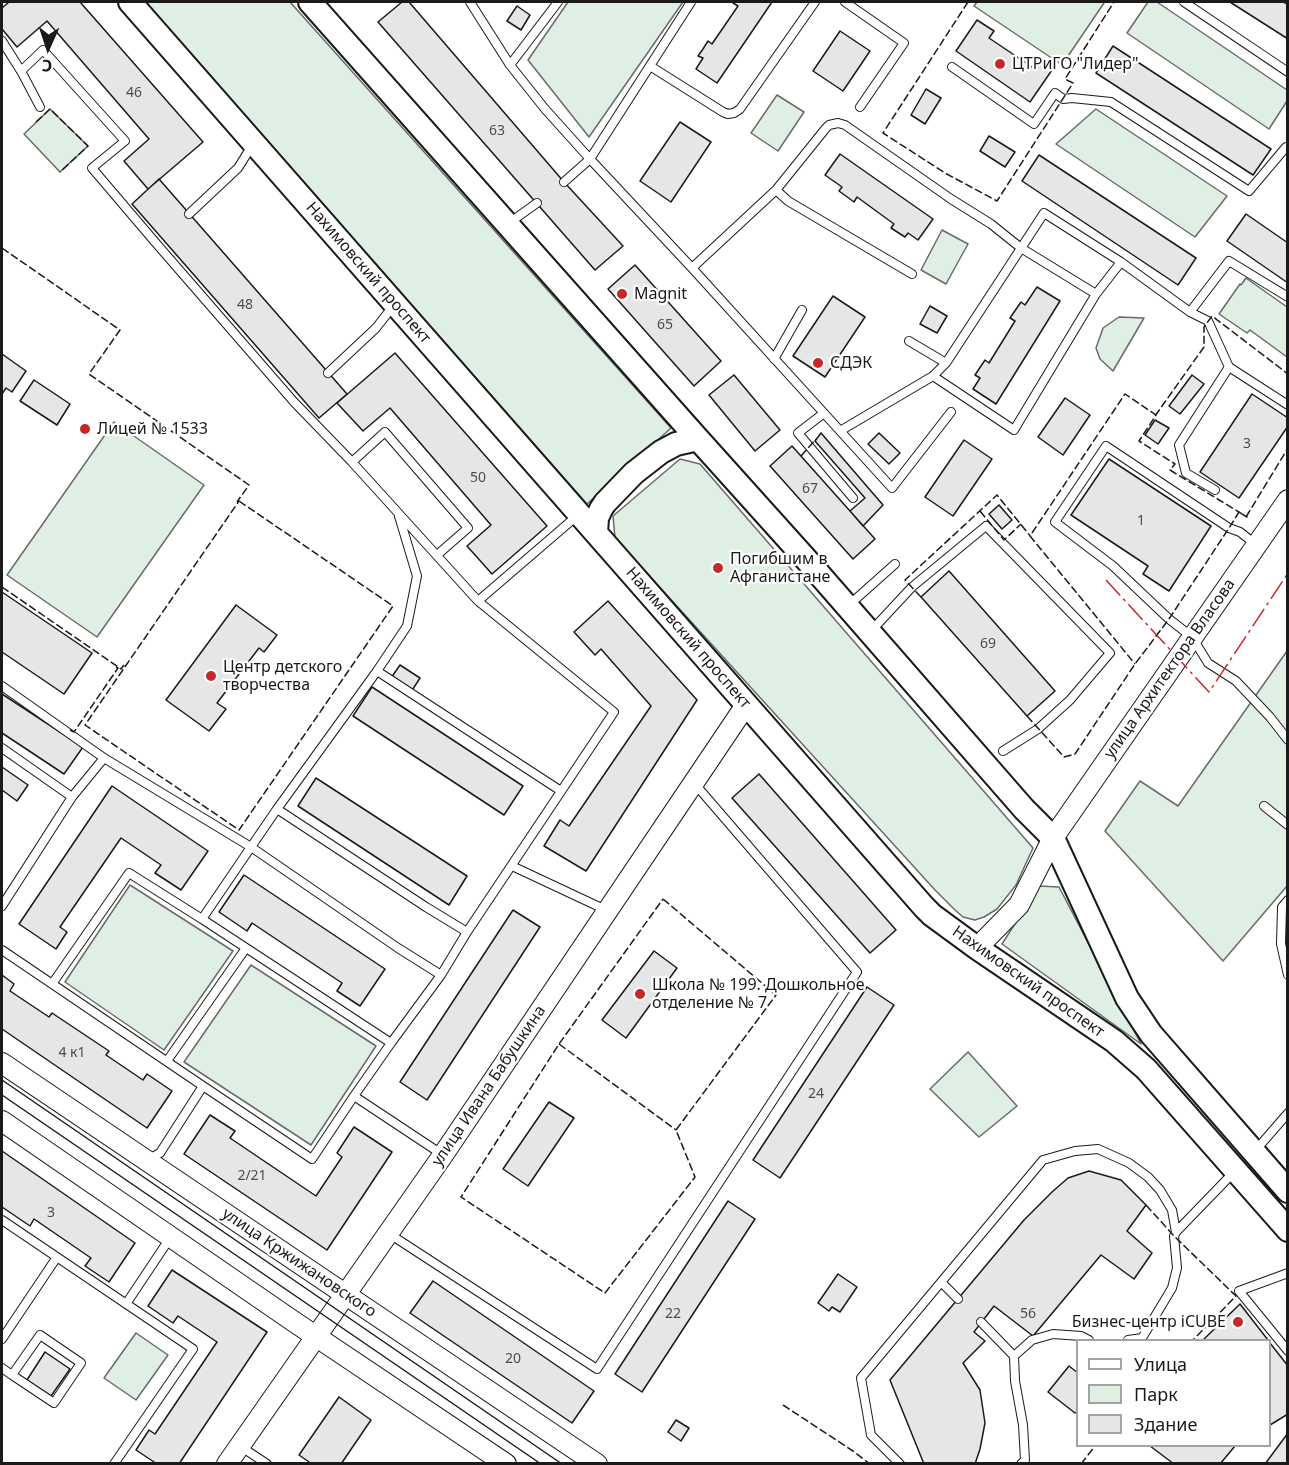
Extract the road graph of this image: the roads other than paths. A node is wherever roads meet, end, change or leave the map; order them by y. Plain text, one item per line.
1 (130, 2) edge
2 (310, 2) edge
3 (470, 2) edge
4 (558, 2) edge
5 (691, 2) edge
6 (815, 2) edge
7 (845, 2) edge
8 (1184, 2) edge
9 (2, 41) edge
10 (510, 65) junction
11 (650, 66) junction
12 (952, 68) dead end
13 (21, 71) junction
14 (1287, 72) edge
15 (40, 107) dead end
16 (860, 107) dead end
17 (254, 143) junction
18 (1287, 148) edge
19 (590, 159) junction
20 (564, 182) dead end
21 (776, 190) junction
22 (537, 204) dead end
23 (189, 214) dead end
24 (508, 224) junction
25 (1021, 248) junction
26 (1121, 262) junction
27 (692, 268) junction
28 (912, 274) dead end
29 (1096, 294) junction
30 (1287, 297) edge
31 (395, 304) junction
32 (802, 310) dead end
33 (1190, 312) junction
34 (909, 341) dead end
35 (774, 359) junction
36 (946, 363) junction
37 (1229, 367) junction
38 (328, 373) dead end
39 (933, 376) junction
40 (1287, 405) edge
41 (951, 412) dead end
42 (824, 413) junction
43 (840, 431) junction
44 (698, 439) junction
45 (352, 462) junction
46 (1215, 490) dead end
47 (853, 498) dead end
48 (1287, 500) edge
49 (398, 512) junction
50 (580, 514) junction
51 (596, 532) junction
52 (1256, 545) junction
53 (436, 555) junction
54 (896, 564) dead end
55 (478, 601) junction
56 (848, 606) junction
57 (870, 632) junction
58 (1192, 637) junction
59 (376, 671) junction
60 (2, 686) edge
61 (746, 705) junction
62 (1287, 740) edge
63 (2, 748) edge
64 (1003, 751) dead end
65 (104, 758) junction
66 (694, 783) junction
67 (561, 791) junction
68 (72, 797) junction
69 (1264, 806) dead end
70 (277, 809) junction
71 (1287, 825) edge
72 (1053, 838) junction
73 (251, 847) junction
74 (512, 866) junction
75 (1287, 900) edge
76 (2, 906) edge
77 (607, 911) junction
78 (202, 919) junction
79 (467, 932) junction
80 (246, 948) junction
81 (977, 948) junction
82 (2, 950) edge
83 (441, 975) junction
84 (1287, 975) edge
85 (52, 984) junction
86 (391, 1043) junction
87 (167, 1061) junction
88 (2, 1063) edge
89 (203, 1086) junction
90 (354, 1096) junction
91 (1287, 1113) edge
92 (2, 1121) edge
93 (1254, 1152) junction
94 (443, 1155) junction
95 (146, 1160) junction
96 (1236, 1170) junction
97 (1287, 1191) edge
98 (2, 1220) edge
99 (1287, 1230) edge
100 (1176, 1232) junction
101 (388, 1233) junction
102 (171, 1237) junction
103 (57, 1257) junction
104 (1287, 1273) edge
105 (941, 1282) junction
106 (345, 1295) junction
107 (958, 1299) dead end
108 (126, 1304) junction
109 (981, 1322) dead end
110 (315, 1336) junction
111 (2, 1339) edge
112 (1086, 1339) edge
113 (1137, 1339) edge
114 (1287, 1351) edge
115 (1014, 1356) junction
116 (2, 1368) edge
117 (12, 1375) junction
118 (240, 1446) junction
119 (114, 1464) edge
120 (227, 1464) edge
121 (267, 1464) edge
122 (506, 1464) edge
123 (597, 1464) edge
124 (900, 1464) edge
125 (1021, 1464) edge

1 - 17 main road, Нахимовский проспект
2 - 24 main road
3 - 10 lane
4 - 10 lane
5 - 11 lane
6 - 11 lane
7 - 16 lane
8 - 14 lane
9 - 13 lane
10 - 19 lane
11 - 19 lane
12 - 18 lane
13 - 15 lane
13 - 45 lane
17 - 23 lane
17 - 31 main road, Нахимовский проспект
19 - 20 lane
19 - 27 lane
21 - 25 lane
21 - 27 lane
21 - 28 lane
22 - 24 lane
24 - 44 main road
25 - 26 lane
25 - 29 lane
25 - 36 lane
26 - 29 lane
26 - 33 lane
27 - 35 lane
29 - 39 lane
30 - 33 lane
31 - 38 lane
31 - 50 main road, Нахимовский проспект
32 - 35 lane
33 - 37 lane
34 - 36 lane
35 - 42 lane
36 - 39 lane
37 - 40 lane
37 - 46 lane
39 - 43 lane
41 - 43 lane
42 - 43 lane
42 - 47 lane
44 - 51 main road
44 - 56 main road
45 - 49 lane
45 - 53 lane
48 - 52 street, улица Архитектора Власова
49 - 53 lane
49 - 59 lane
50 - 51 main road, Нахимовский проспект
50 - 55 lane
51 - 61 main road, Нахимовский проспект
52 - 58 street, улица Архитектора Власова
52 - 58 lane
53 - 55 lane
54 - 56 lane
55 - 67 lane
56 - 57 main road
57 - 64 lane
57 - 72 main road
58 - 62 lane
58 - 72 street, улица Архитектора Власова
59 - 67 lane
59 - 70 lane
60 - 65 lane
61 - 66 street, улица Ивана Бабушкина
61 - 81 main road, Нахимовский проспект
63 - 68 lane
65 - 68 lane
65 - 73 lane
66 - 77 street, улица Ивана Бабушкина
66 - 101 lane
67 - 74 lane
68 - 76 lane
69 - 71 lane
70 - 73 lane
70 - 79 lane
72 - 81 street, улица Архитектора Власова
72 - 93 main road
73 - 78 lane
73 - 83 lane
74 - 77 lane
74 - 79 lane
75 - 84 lane
77 - 94 street, улица Ивана Бабушкина
78 - 80 lane
78 - 85 lane
79 - 83 lane
80 - 86 lane
80 - 87 lane
81 - 96 main road, Нахимовский проспект
82 - 85 lane
83 - 86 lane
85 - 87 lane
86 - 90 lane
87 - 89 lane
88 - 95 street, улица Кржижановского
89 - 90 lane
89 - 95 lane
90 - 94 lane
91 - 93 lane
92 - 102 street
93 - 97 main road
94 - 101 street, улица Ивана Бабушкина
95 - 106 street, улица Кржижановского
96 - 99 main road, Нахимовский проспект
96 - 100 lane
98 - 103 lane
100 - 105 lane
100 - 113 lane
101 - 106 street, улица Ивана Бабушкина
102 - 108 lane
102 - 110 street
103 - 108 lane
103 - 111 lane
104 - 114 lane
105 - 107 lane
105 - 124 lane
106 - 110 street, улица Ивана Бабушкина
106 - 123 street, улица Кржижановского
108 - 119 lane
109 - 115 lane
110 - 118 street, улица Ивана Бабушкина
110 - 122 street
112 - 115 lane
115 - 125 lane
116 - 117 lane
117 - 117 lane
118 - 120 street, улица Ивана Бабушкина
118 - 121 lane

